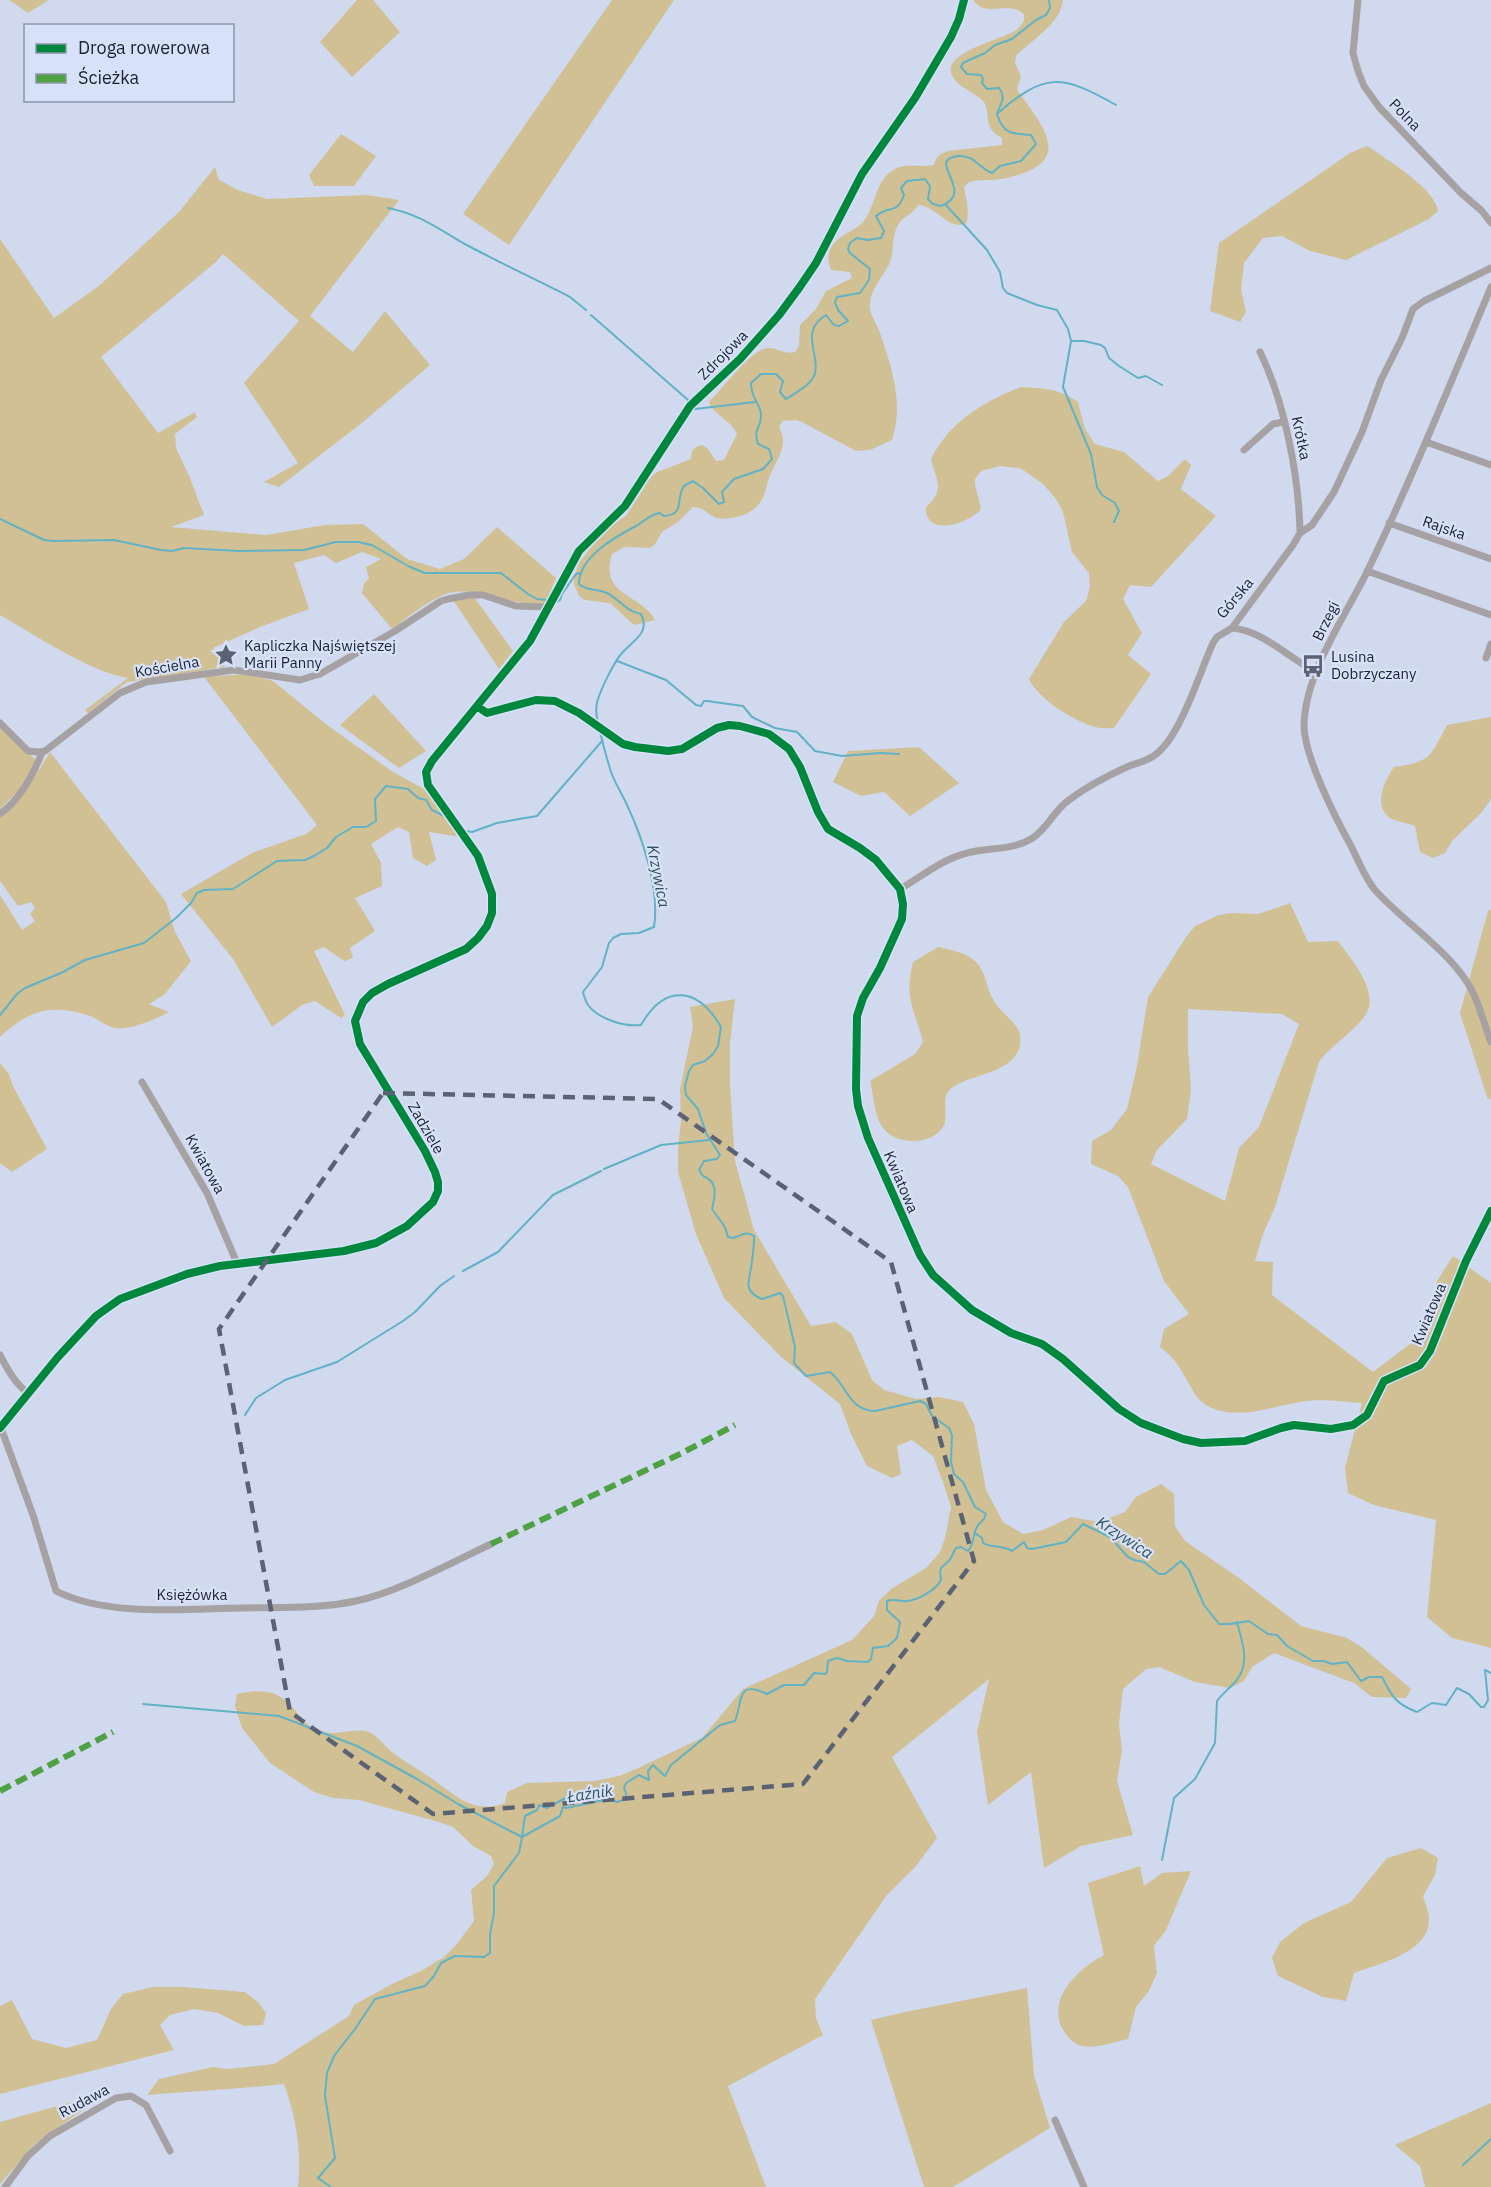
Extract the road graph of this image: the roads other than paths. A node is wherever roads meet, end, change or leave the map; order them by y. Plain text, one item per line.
1 (964, 0) edge
2 (1358, 0) edge
3 (1491, 224) edge
4 (1491, 268) edge
5 (1491, 288) edge
6 (1260, 352) dead end
7 (1284, 422) junction
8 (1426, 442) junction
9 (1244, 450) dead end
10 (1491, 465) edge
11 (1389, 523) junction
12 (1300, 533) junction
13 (1491, 559) edge
14 (1367, 571) junction
15 (548, 607) junction
16 (1491, 615) edge
17 (1232, 628) junction
18 (1491, 644) edge
19 (1486, 658) dead end
20 (1317, 673) junction
21 (476, 709) junction
22 (0, 723) edge
23 (39, 752) junction
24 (0, 814) edge
25 (900, 889) junction
26 (1491, 1042) edge
27 (142, 1082) dead end
28 (1491, 1211) edge
29 (237, 1263) junction
30 (0, 1355) edge
31 (29, 1394) junction
32 (0, 1428) edge
33 (491, 1544) dead end
34 (1055, 2120) dead end
35 (170, 2151) dead end
36 (5, 2187) edge
37 (1084, 2187) edge

1 - 15 street, Zdrojowa
2 - 3 street, Polna
4 - 12 street, Górska
5 - 8 street, Brzegi
6 - 7 street, Krótka
7 - 9 street
7 - 12 street, Krótka
8 - 10 street
8 - 11 street, Brzegi
11 - 13 street, Rajska
11 - 14 street, Brzegi
12 - 17 street, Górska
14 - 16 street
14 - 20 street, Brzegi
15 - 21 street, Zdrojowa
15 - 23 street, Kościelna
17 - 20 street
17 - 25 street, Górska
18 - 19 street
20 - 26 street, Brzegi
21 - 25 street
21 - 29 street, Zadziele
22 - 23 street
23 - 24 street
25 - 28 street, Kwiatowa
27 - 29 street, Kwiatowa
29 - 31 street, Zadziele
30 - 31 street
31 - 32 street, Zadziele
32 - 33 street, Księżówka
34 - 37 street
35 - 36 street, Rudawa

